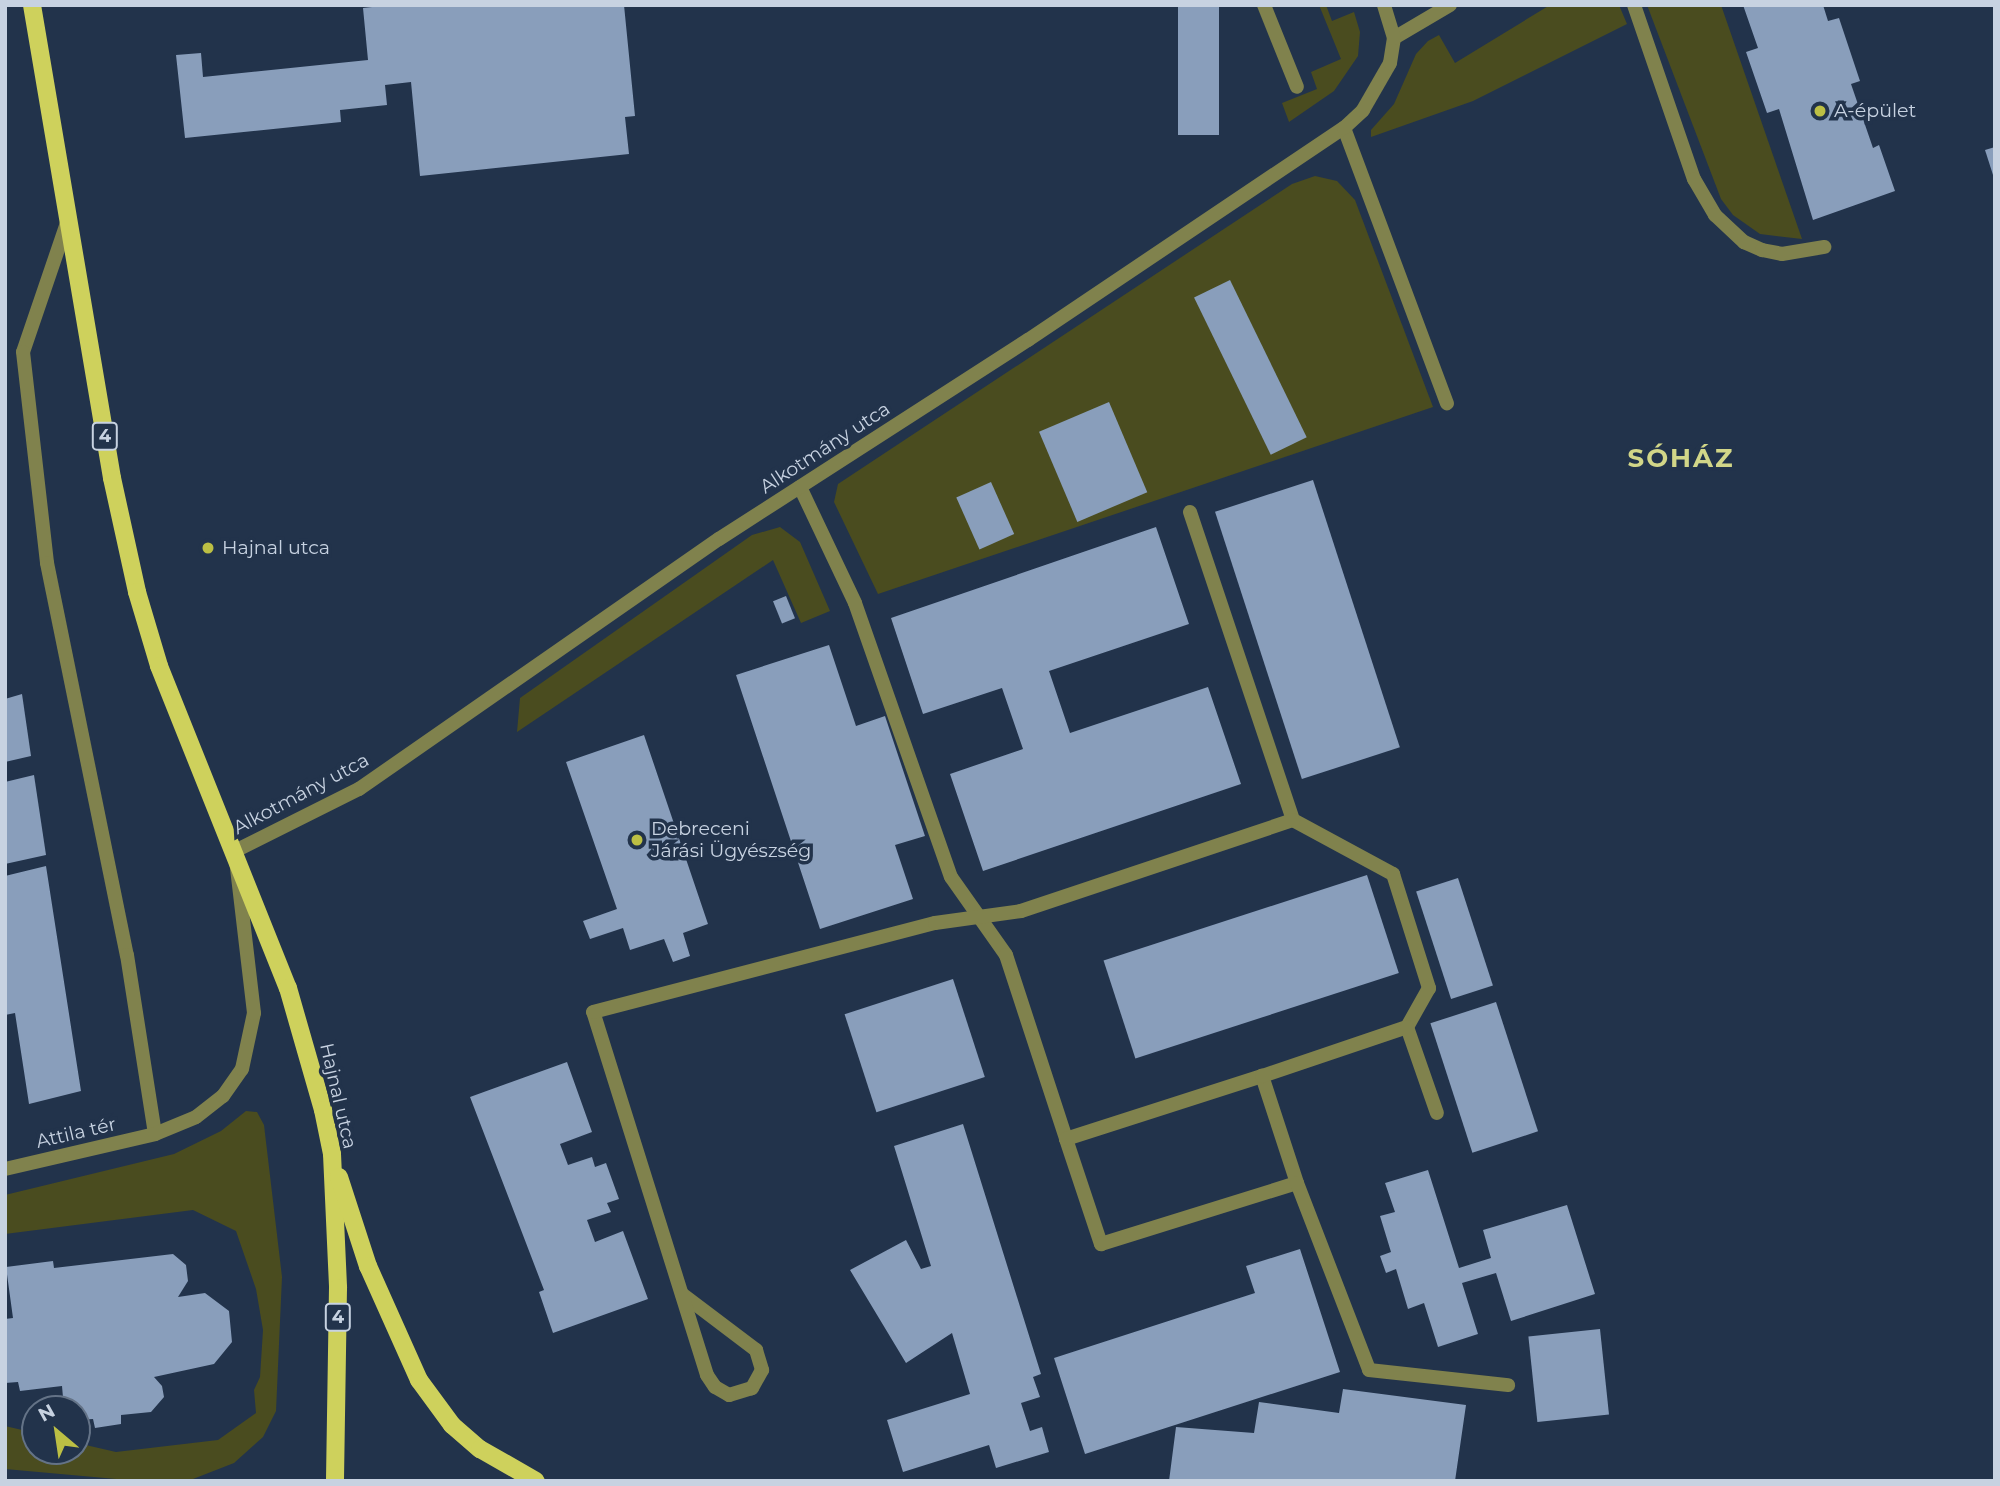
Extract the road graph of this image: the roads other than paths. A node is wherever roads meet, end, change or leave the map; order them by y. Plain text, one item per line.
1 (32, 5) edge
2 (1264, 5) edge
3 (1384, 5) edge
4 (1450, 5) edge
5 (1634, 5) edge
6 (1394, 38) junction
7 (1297, 87) dead end
8 (1343, 128) junction
9 (69, 216) junction
10 (1824, 247) dead end
11 (1447, 403) dead end
12 (800, 487) junction
13 (1190, 512) dead end
14 (1293, 820) junction
15 (235, 851) junction
16 (979, 917) junction
17 (1407, 1027) junction
18 (1262, 1076) junction
19 (1437, 1113) dead end
20 (155, 1134) junction
21 (1066, 1139) junction
22 (332, 1154) junction
23 (5, 1169) edge
24 (1297, 1183) junction
25 (682, 1294) junction
26 (1508, 1385) dead end
27 (335, 1481) edge
28 (536, 1481) edge

1 - 9 main road, Hajnal utca / 4
2 - 7 street
3 - 6 street
4 - 6 street
5 - 10 street
6 - 8 street, Alkotmány utca
8 - 11 street
8 - 12 street, Alkotmány utca
9 - 15 main road, Hajnal utca / 4
9 - 20 street
12 - 15 street, Alkotmány utca
12 - 16 street
13 - 14 street
14 - 16 street
14 - 17 street
15 - 20 street, Attila tér
15 - 22 main road, Hajnal utca / 4
16 - 21 street
16 - 25 street
17 - 18 street
17 - 19 street
18 - 21 street
18 - 24 street
20 - 23 street, Attila tér
21 - 24 street
22 - 27 main road, Hajnal utca / 4
22 - 28 main road
24 - 26 street
25 - 25 street

